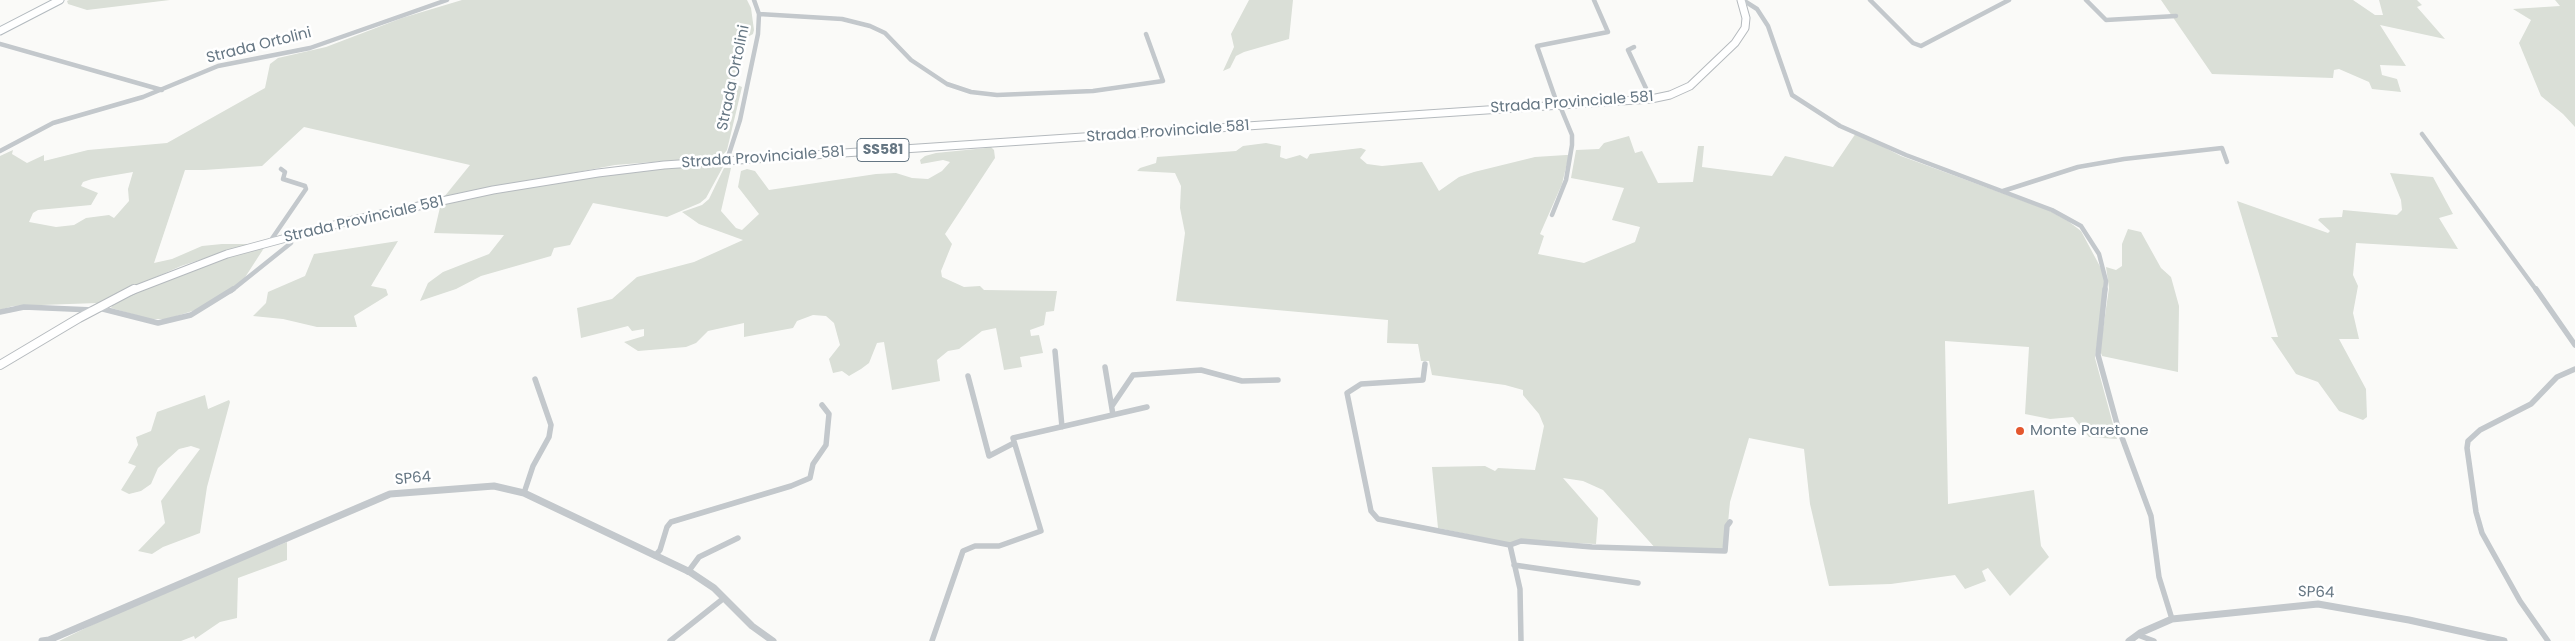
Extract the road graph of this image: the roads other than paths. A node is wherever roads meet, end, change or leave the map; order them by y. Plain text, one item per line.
1 (60, 0) edge
2 (447, 0) edge
3 (754, 0) edge
4 (1594, 0) edge
5 (1742, 0) edge
6 (1870, 0) edge
7 (2009, 0) edge
8 (2086, 0) edge
9 (759, 14) junction
10 (2176, 16) dead end
11 (0, 31) edge
12 (1146, 34) dead end
13 (0, 44) edge
14 (1634, 47) dead end
15 (163, 90) junction
16 (1651, 99) junction
17 (1559, 106) junction
18 (2422, 134) dead end
19 (0, 151) edge
20 (727, 160) junction
21 (2227, 162) dead end
22 (281, 169) dead end
23 (2002, 192) junction
24 (1552, 215) dead end
25 (268, 243) junction
26 (291, 243) dead end
27 (96, 309) junction
28 (0, 312) edge
29 (2575, 345) edge
30 (1055, 351) dead end
31 (1425, 364) dead end
32 (0, 365) edge
33 (1105, 367) dead end
34 (2575, 369) edge
35 (968, 376) dead end
36 (535, 379) dead end
37 (1278, 380) dead end
38 (822, 404) dead end
39 (1112, 406) junction
40 (1148, 407) dead end
41 (1113, 415) junction
42 (1062, 427) junction
43 (1014, 443) junction
44 (524, 493) junction
45 (1730, 522) dead end
46 (738, 538) dead end
47 (1510, 546) junction
48 (655, 556) junction
49 (1514, 564) junction
50 (688, 572) junction
51 (1638, 582) dead end
52 (724, 598) junction
53 (2172, 619) junction
54 (2138, 635) junction
55 (42, 641) edge
56 (670, 641) edge
57 (773, 641) edge
58 (932, 641) edge
59 (1521, 641) edge
60 (2130, 641) edge
61 (2154, 641) edge
62 (2504, 641) edge
63 (2548, 641) edge

1 - 11 main road
2 - 15 street, Strada Ortolini
3 - 9 street, Strada Ortolini
4 - 17 street
5 - 16 main road, Strada Provinciale 581 / SS581
5 - 23 street
6 - 7 street
8 - 10 street
9 - 12 street
9 - 20 street, Strada Ortolini
13 - 15 street
14 - 16 street
15 - 19 street, Strada Ortolini
16 - 17 main road, Strada Provinciale 581 / SS581
17 - 20 main road, Strada Provinciale 581 / SS581
17 - 24 street
18 - 29 street
20 - 25 main road, Strada Provinciale 581 / SS581
21 - 23 street
22 - 25 street
23 - 53 street
25 - 27 main road, Strada Provinciale 581 / SS581
26 - 27 street
27 - 28 street
27 - 32 main road, Strada Provinciale 581 / SS581
30 - 42 street
31 - 47 street
33 - 39 street
34 - 63 street
35 - 43 street
36 - 44 street
37 - 39 street
38 - 48 street
39 - 41 street
40 - 41 street
41 - 42 street
42 - 43 street
43 - 58 street
44 - 48 street, SP64 / SP64
44 - 55 street, SP64 / SP64
45 - 47 street
46 - 50 street
47 - 49 street
48 - 50 street, SP64 / SP64
49 - 51 street
49 - 59 street
50 - 52 street, SP64 / SP64
52 - 56 street
52 - 57 street, SP64 / SP64
53 - 54 street, SP64 / SP64
53 - 62 street, SP64 / SP64
54 - 60 street, SP64 / SP64
54 - 61 street

